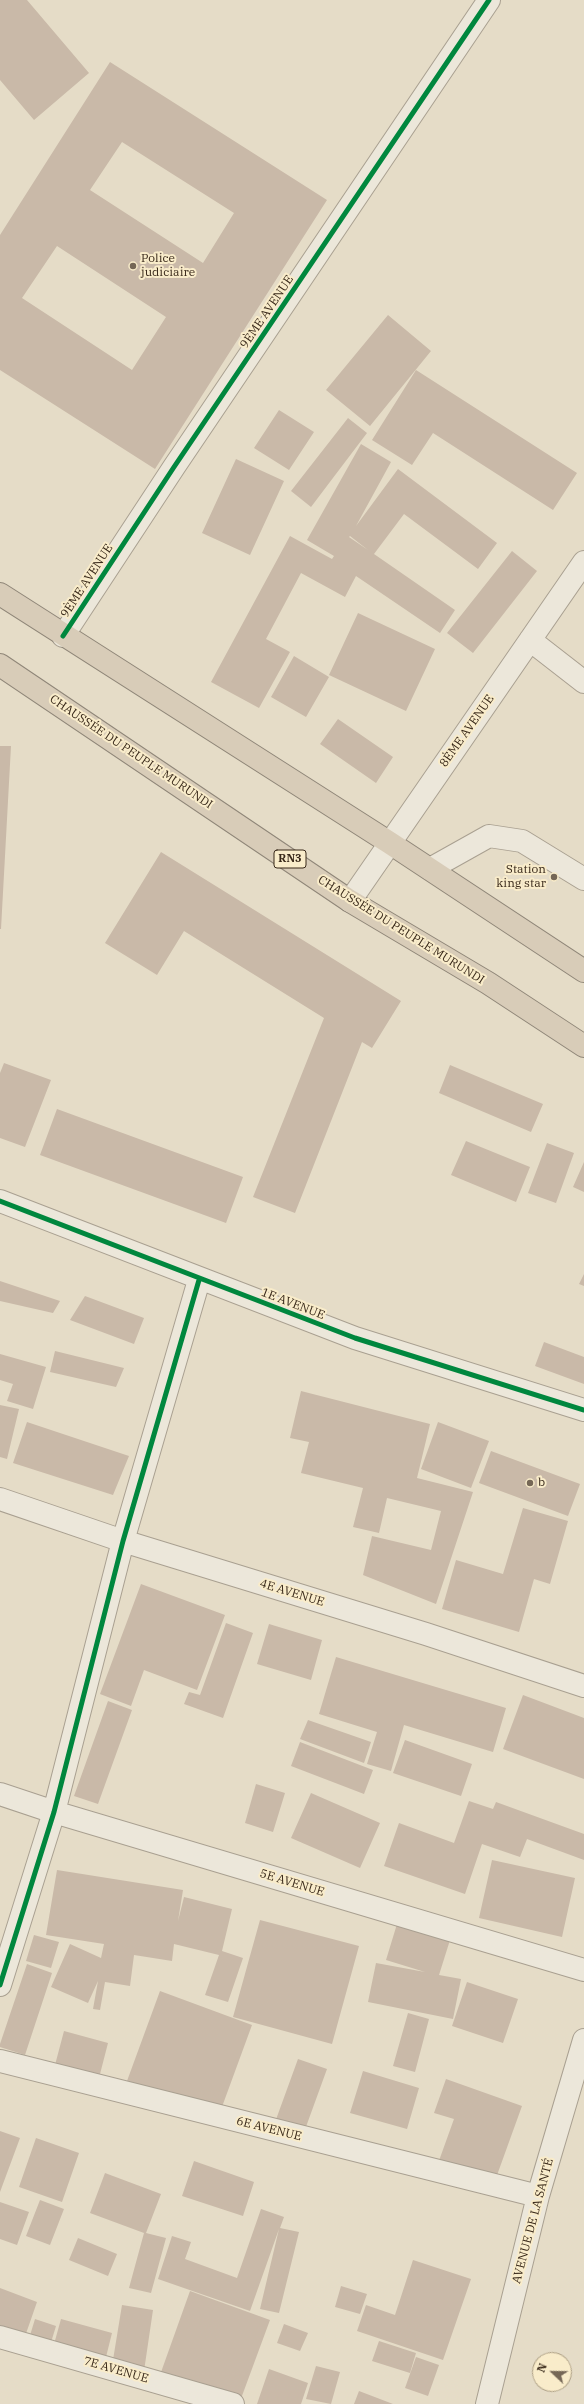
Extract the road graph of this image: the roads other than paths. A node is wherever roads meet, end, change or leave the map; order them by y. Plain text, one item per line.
1 (489, 0) edge
2 (584, 562) edge
3 (0, 594) edge
4 (63, 636) junction
5 (530, 640) junction
6 (0, 664) edge
7 (584, 682) edge
8 (390, 843) junction
9 (430, 869) junction
10 (584, 879) edge
11 (350, 900) junction
12 (584, 971) edge
13 (584, 1046) edge
14 (0, 1201) edge
15 (199, 1280) junction
16 (584, 1410) edge
17 (0, 1498) edge
18 (123, 1541) junction
19 (584, 1686) edge
20 (0, 1794) edge
21 (54, 1812) junction
22 (584, 1970) edge
23 (0, 1985) edge
24 (584, 2040) edge
25 (0, 2061) edge
26 (538, 2196) junction
27 (0, 2337) edge
28 (233, 2404) edge
29 (487, 2404) edge

1 - 4 street, 9ÈME AVENUE
2 - 5 street, 8ÈME AVENUE
3 - 4 highway
4 - 8 highway
5 - 7 street
5 - 8 street, 8ÈME AVENUE
6 - 11 highway, CHAUSSÉE DU PEUPLE MURUNDI / RN3
8 - 9 highway
8 - 11 street, 8ÈME AVENUE
9 - 10 street
9 - 12 highway
11 - 13 highway, CHAUSSÉE DU PEUPLE MURUNDI / RN3
14 - 15 street, 1E AVENUE
15 - 16 street, 1E AVENUE
15 - 18 street
17 - 18 street, 4E AVENUE
18 - 19 street, 4E AVENUE
18 - 21 street
20 - 21 street, 5E AVENUE
21 - 22 street, 5E AVENUE
21 - 23 street
24 - 26 street, AVENUE DE LA SANTÉ
25 - 26 street, 6E AVENUE
26 - 29 street, AVENUE DE LA SANTÉ
27 - 28 street, 7E AVENUE

